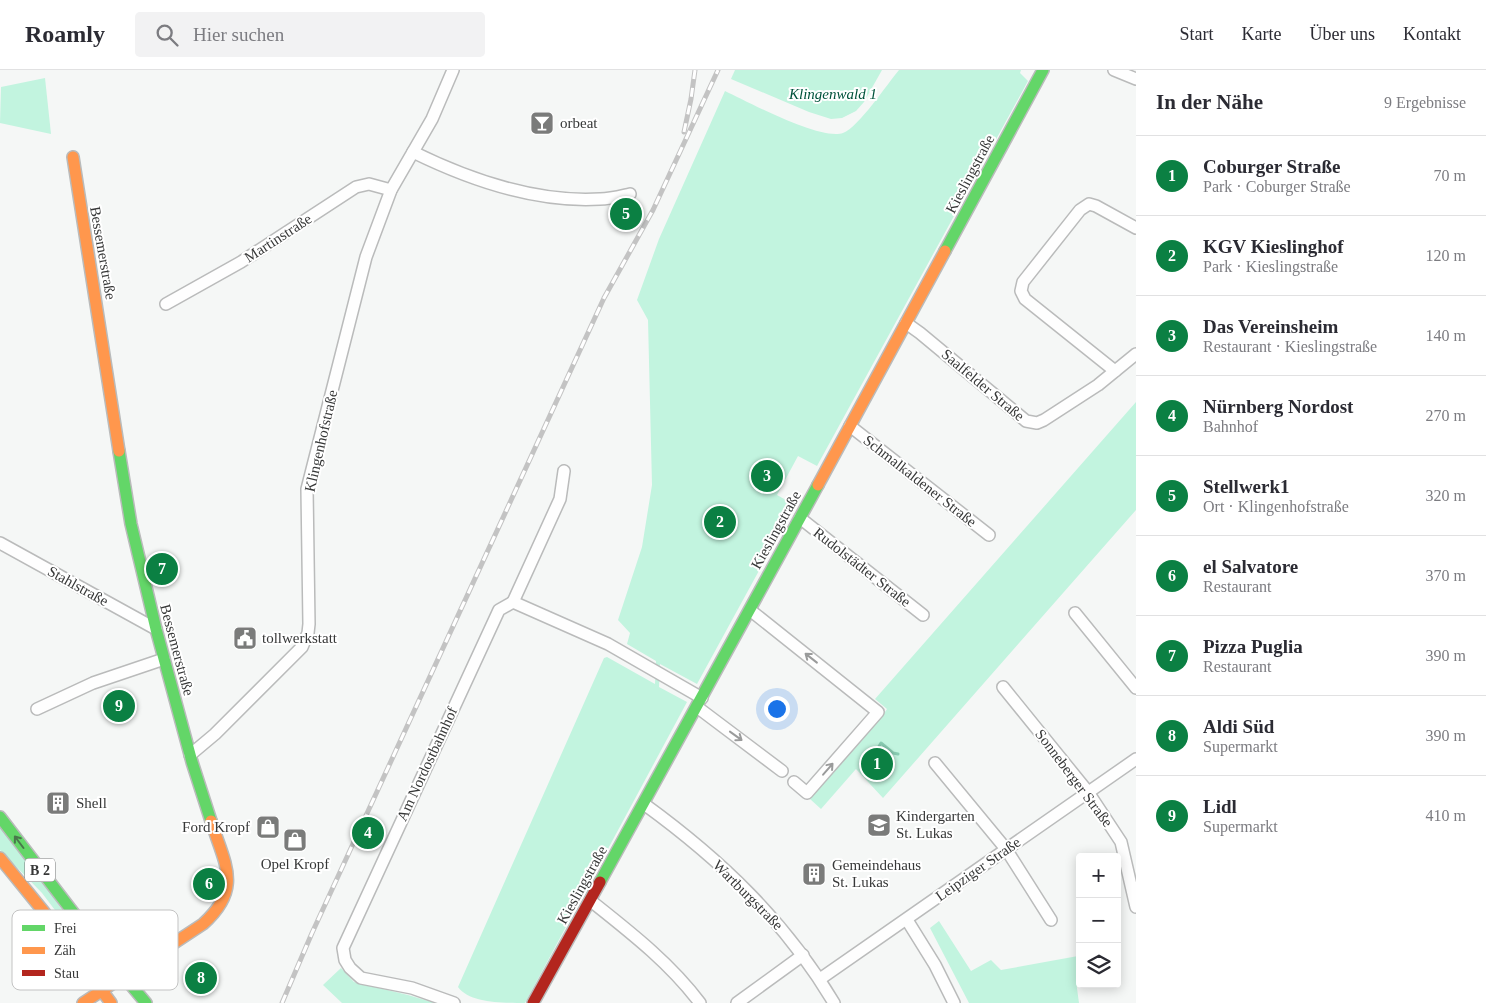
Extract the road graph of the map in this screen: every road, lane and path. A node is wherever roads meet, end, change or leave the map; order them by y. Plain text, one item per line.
1 (453, 70) edge
2 (1044, 70) edge
3 (1114, 70) edge
4 (1136, 79) edge
5 (413, 152) junction
6 (73, 157) dead end
7 (391, 190) junction
8 (630, 194) dead end
9 (1136, 228) edge
10 (166, 304) dead end
11 (906, 323) junction
12 (1136, 354) edge
13 (1115, 371) junction
14 (850, 426) junction
15 (564, 471) dead end
16 (800, 518) junction
17 (989, 535) dead end
18 (0, 543) edge
19 (514, 602) junction
20 (750, 610) junction
21 (1075, 613) dead end
22 (924, 615) dead end
23 (156, 630) junction
24 (164, 659) junction
25 (1003, 687) dead end
26 (1136, 688) edge
27 (699, 702) junction
28 (37, 709) dead end
29 (190, 754) junction
30 (1136, 759) edge
31 (935, 763) dead end
32 (782, 771) dead end
33 (794, 782) dead end
34 (1088, 792) junction
35 (644, 804) junction
36 (0, 818) edge
37 (1006, 850) junction
38 (0, 858) edge
39 (591, 901) junction
40 (1136, 907) edge
41 (41, 910) edge
42 (71, 910) edge
43 (907, 920) junction
44 (1051, 920) dead end
45 (178, 940) edge
46 (804, 955) junction
47 (820, 979) junction
48 (102, 990) joint
49 (135, 990) edge
50 (83, 1003) edge
51 (112, 1003) edge
52 (146, 1003) edge
53 (454, 1003) edge
54 (533, 1003) edge
55 (700, 1003) edge
56 (737, 1003) edge
57 (834, 1003) edge
58 (954, 1003) edge

1 - 5 street, Klingenhofstraße
2 - 11 street, Kieslingstraße
3 - 4 street
5 - 7 street, Klingenhofstraße
5 - 8 street
6 - 23 street, Bessemerstraße
7 - 10 street, Martinstraße
7 - 29 street, Klingenhofstraße
9 - 13 street
11 - 13 street, Saalfelder Straße
11 - 14 street, Kieslingstraße
12 - 13 street, Saalfelder Straße
14 - 16 street, Kieslingstraße
14 - 17 street, Schmalkaldener Straße
15 - 19 street, Am Nordostbahnhof
16 - 20 street, Kieslingstraße
16 - 22 street, Rudolstädter Straße
18 - 23 street, Stahlstraße
19 - 27 street
19 - 53 street, Am Nordostbahnhof
20 - 27 street, Kieslingstraße
33 -> 20 street
21 - 26 street
23 - 24 street, Bessemerstraße
24 - 28 street
24 - 29 street, Bessemerstraße
25 - 34 street, Sonneberger Straße
27 -> 32 street
27 - 35 street, Kieslingstraße
29 - 45 street, Bessemerstraße
30 - 34 street, Leipziger Straße
31 - 37 street
34 - 37 street, Leipziger Straße
34 - 40 street, Sonneberger Straße
35 - 39 street, Kieslingstraße
35 - 46 street, Wartburgstraße
42 -> 36 street, B 2
37 - 43 street, Leipziger Straße
37 - 44 street
38 - 41 street, B 2
39 - 54 street, Kieslingstraße
39 - 55 street
43 - 47 street, Leipziger Straße
43 - 58 street
46 - 47 street, Wartburgstraße
46 - 56 street
47 - 57 street, Wartburgstraße
48 - 50 street, Bessemerstraße
48 - 51 street, B 2
49 - 52 street, B 2

